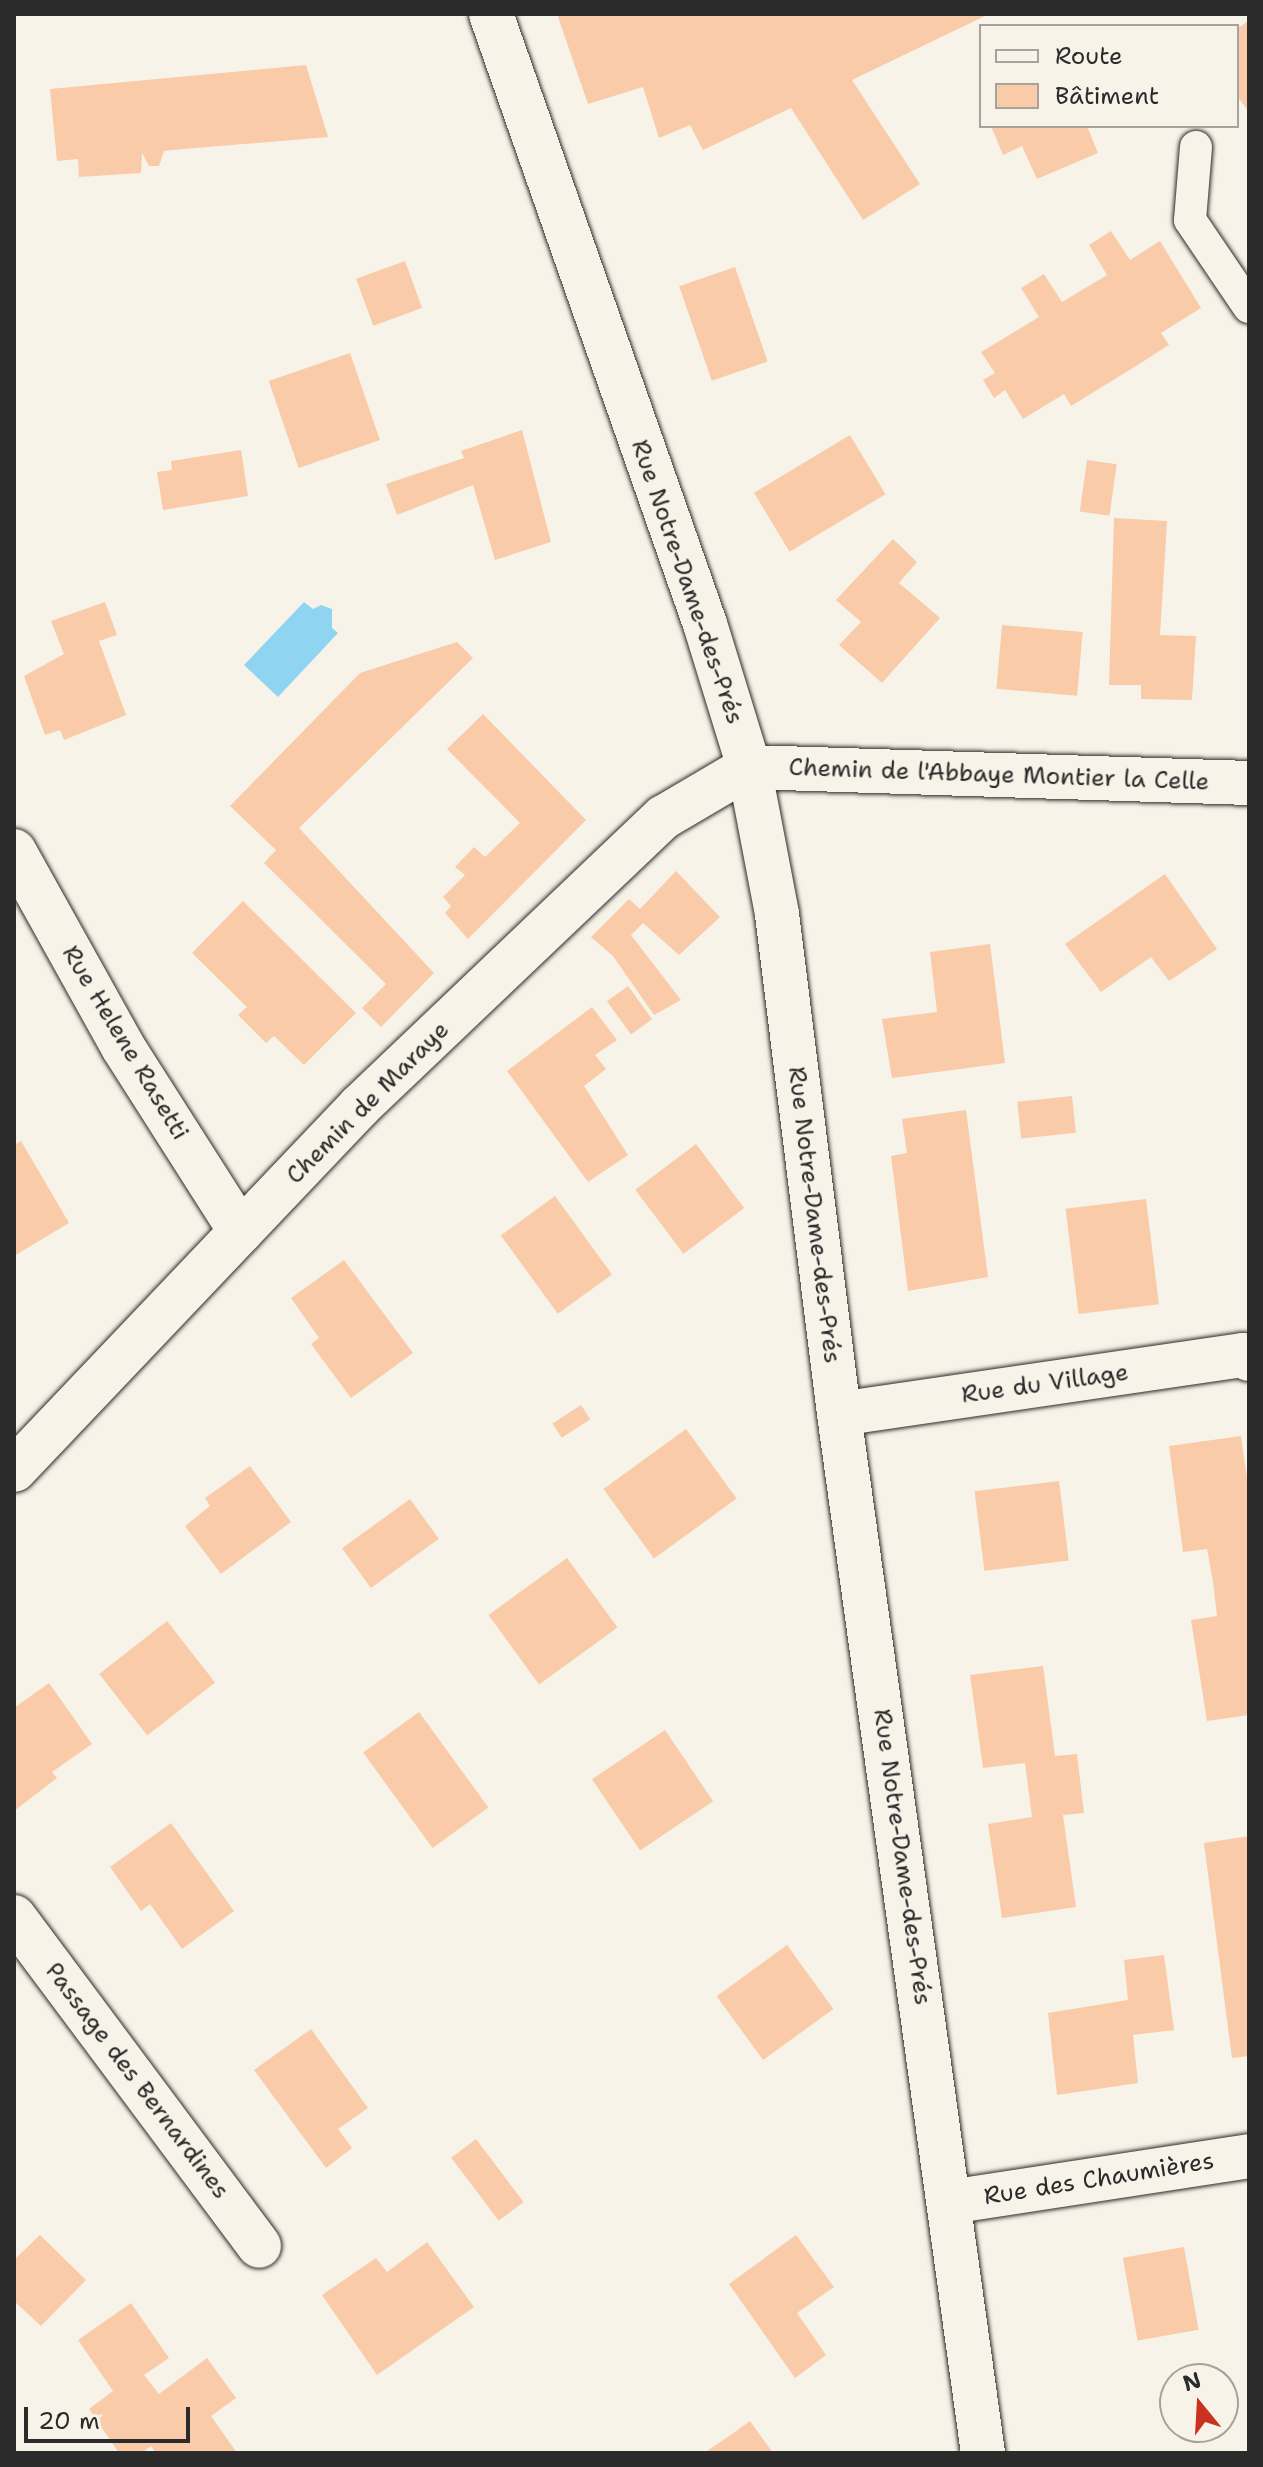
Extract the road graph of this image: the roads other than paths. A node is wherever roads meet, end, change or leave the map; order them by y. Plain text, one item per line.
1 (491, 14) edge
2 (1196, 147) dead end
3 (1249, 307) edge
4 (749, 767) junction
5 (1249, 783) edge
6 (14, 851) edge
7 (241, 1232) junction
8 (1249, 1359) edge
9 (839, 1414) junction
10 (14, 1470) edge
11 (14, 1917) edge
12 (1249, 2156) edge
13 (950, 2202) junction
14 (259, 2246) dead end
15 (983, 2453) edge

1 - 4 street, Rue Notre-Dame-des-Prés
2 - 3 lane
4 - 5 street, Chemin de l'Abbaye Montier la Celle
4 - 7 street, Chemin de Maraye
4 - 9 street, Rue Notre-Dame-des-Prés
6 - 7 street, Rue Helene Rasetti
7 - 10 street, Chemin de Maraye
8 - 9 street, Rue du Village
9 - 13 street, Rue Notre-Dame-des-Prés
11 - 14 street, Passage des Bernardines
12 - 13 street, Rue des Chaumières
13 - 15 street, Rue Notre-Dame-des-Prés

